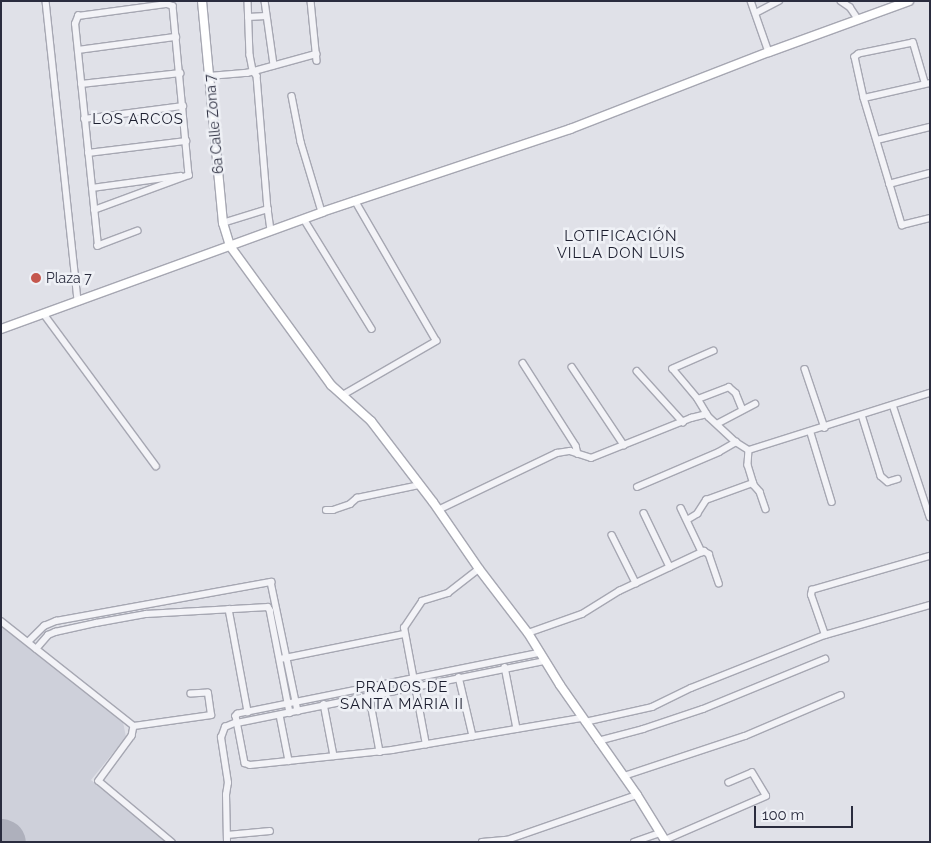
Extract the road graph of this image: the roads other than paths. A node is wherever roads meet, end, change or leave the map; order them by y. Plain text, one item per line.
1 (46, 1) edge
2 (202, 1) edge
3 (248, 1) edge
4 (265, 1) edge
5 (311, 1) edge
6 (751, 1) edge
7 (779, 1) edge
8 (842, 1) edge
9 (909, 1) edge
10 (756, 13) junction
11 (266, 16) junction
12 (248, 17) junction
13 (858, 19) junction
14 (176, 37) junction
15 (78, 50) junction
16 (769, 52) junction
17 (316, 54) junction
18 (317, 61) dead end
19 (274, 64) junction
20 (253, 71) junction
21 (180, 73) junction
22 (209, 76) junction
23 (927, 83) edge
24 (81, 84) junction
25 (292, 96) dead end
26 (864, 98) junction
27 (183, 106) junction
28 (84, 118) junction
29 (930, 127) edge
30 (877, 140) junction
31 (186, 141) junction
32 (88, 153) junction
33 (930, 173) edge
34 (189, 175) junction
35 (889, 184) junction
36 (92, 188) junction
37 (355, 201) junction
38 (268, 209) junction
39 (94, 210) junction
40 (322, 212) junction
41 (304, 218) junction
42 (930, 218) edge
43 (223, 224) junction
44 (138, 231) dead end
45 (271, 231) junction
46 (230, 246) junction
47 (78, 301) junction
48 (44, 314) junction
49 (1, 329) edge
50 (372, 329) dead end
51 (714, 351) dead end
52 (522, 363) dead end
53 (572, 367) dead end
54 (805, 369) dead end
55 (637, 370) dead end
56 (930, 393) edge
57 (342, 395) junction
58 (698, 399) junction
59 (755, 404) dead end
60 (892, 405) junction
61 (743, 410) junction
62 (707, 414) junction
63 (862, 415) junction
64 (683, 422) junction
65 (717, 424) junction
66 (825, 428) junction
67 (811, 432) junction
68 (736, 442) junction
69 (624, 445) junction
70 (750, 450) junction
71 (578, 454) junction
72 (156, 466) dead end
73 (898, 479) dead end
74 (753, 483) junction
75 (420, 485) junction
76 (637, 487) dead end
77 (832, 502) dead end
78 (681, 508) dead end
79 (766, 509) dead end
80 (326, 510) dead end
81 (438, 510) junction
82 (644, 513) dead end
83 (930, 517) edge
84 (687, 520) junction
85 (612, 535) dead end
86 (702, 552) junction
87 (930, 556) edge
88 (670, 567) junction
89 (479, 569) junction
90 (636, 583) junction
91 (719, 583) dead end
92 (155, 603) junction
93 (144, 605) junction
94 (930, 605) edge
95 (228, 609) junction
96 (94, 614) junction
97 (146, 614) junction
98 (156, 614) junction
99 (1, 621) edge
100 (96, 623) junction
101 (528, 633) junction
102 (404, 634) junction
103 (825, 635) junction
104 (28, 642) junction
105 (36, 649) junction
106 (541, 653) junction
107 (288, 658) junction
108 (280, 659) junction
109 (825, 659) dead end
110 (503, 660) junction
111 (545, 661) junction
112 (505, 669) junction
113 (458, 670) junction
114 (460, 678) junction
115 (413, 679) junction
116 (368, 688) junction
117 (415, 688) junction
118 (191, 694) dead end
119 (841, 695) dead end
120 (370, 696) junction
121 (322, 697) junction
122 (297, 702) junction
123 (289, 704) junction
124 (324, 706) junction
125 (298, 711) junction
126 (248, 712) junction
127 (290, 713) junction
128 (280, 715) junction
129 (237, 720) junction
130 (584, 720) junction
131 (134, 726) junction
132 (517, 729) junction
133 (473, 736) junction
134 (598, 741) junction
135 (426, 745) junction
136 (380, 752) junction
137 (334, 756) junction
138 (289, 761) junction
139 (624, 776) junction
140 (728, 783) dead end
141 (637, 795) junction
142 (270, 831) dead end
143 (227, 835) junction
144 (664, 838) edge
145 (172, 842) edge
146 (227, 842) edge
147 (482, 842) edge
148 (634, 842) edge

1 - 47 street
2 - 22 street, 6a Calle Zona 7
3 - 12 street
4 - 11 street
5 - 17 street
6 - 10 street
7 - 10 street
8 - 13 street
9 - 13 street
10 - 16 street
11 - 12 street
11 - 19 street
12 - 20 street
13 - 16 street
14 - 15 street
14 - 15 street
14 - 21 street
15 - 24 street
16 - 37 street
17 - 18 street
17 - 19 street
19 - 20 street
20 - 22 street
20 - 38 street
21 - 24 street
21 - 27 street
22 - 43 street, 6a Calle Zona 7
23 - 26 street
23 - 26 street
24 - 28 street
25 - 40 street
26 - 30 street
27 - 28 street
27 - 31 street
28 - 32 street
29 - 30 street
30 - 35 street
31 - 32 street
31 - 34 street
32 - 36 street
33 - 35 street
34 - 36 street
34 - 39 street
35 - 42 street
36 - 39 street
37 - 40 street
37 - 57 street
38 - 43 street
38 - 45 street
39 - 44 street
40 - 41 street
41 - 45 street
41 - 50 street
43 - 46 street, 6a Calle Zona 7
45 - 46 street
46 - 47 street
46 - 57 street, 6a Calle Zona 7
47 - 48 street
48 - 49 street
48 - 72 street
51 - 58 street
52 - 71 street
53 - 69 street
54 - 66 street
55 - 64 street
56 - 60 street
57 - 75 street, 6a Calle Zona 7
58 - 61 street
58 - 62 street
59 - 61 street
60 - 63 street
60 - 83 street
61 - 65 street
62 - 64 street
62 - 65 street
63 - 66 street
63 - 73 street
64 - 69 street
65 - 68 street
66 - 67 street
67 - 70 street
67 - 77 street
68 - 70 street
68 - 76 street
69 - 71 street
70 - 74 street
71 - 81 street
74 - 79 street
74 - 84 street
75 - 80 street
75 - 81 street, 6a Calle Zona 7
78 - 84 street
81 - 89 street, 6a Calle Zona 7
82 - 88 street
84 - 86 street
85 - 90 street
86 - 88 street
86 - 91 street
87 - 103 street
88 - 90 street
89 - 101 street, 6a Calle Zona 7
89 - 102 street
90 - 101 street
92 - 93 street
92 - 98 street
92 - 107 street
93 - 96 street
93 - 97 street
94 - 103 street
95 - 98 street
95 - 108 street
95 - 126 street
96 - 100 street
96 - 104 street
97 - 98 street
97 - 100 street
99 - 104 street
100 - 105 street
101 - 106 street, 6a Calle Zona 7
102 - 107 street
102 - 115 street
103 - 130 street
104 - 105 street
105 - 131 street
106 - 110 street
106 - 111 street, 6a Calle Zona 7
107 - 108 street
107 - 122 street
108 - 123 street
109 - 134 street
110 - 112 street
110 - 113 street
111 - 112 street
111 - 130 street, 6a Calle Zona 7
112 - 114 street
112 - 132 street
113 - 114 street
113 - 115 street
114 - 117 street
114 - 133 street
115 - 116 street
115 - 117 street
116 - 120 street
116 - 121 street
117 - 120 street
117 - 135 street
118 - 131 street
119 - 139 street
120 - 124 street
120 - 136 street
121 - 122 street
121 - 124 street
122 - 123 street
122 - 125 street
123 - 126 street
123 - 127 street
124 - 125 street
124 - 137 street
125 - 127 street
126 - 129 street
127 - 128 street
128 - 129 street
128 - 138 street
129 - 138 street
129 - 143 street
130 - 132 street
130 - 134 street, 6a Calle Zona 7
131 - 145 street
132 - 133 street
133 - 135 street
134 - 139 street, 6a Calle Zona 7
135 - 136 street
136 - 137 street
137 - 138 street
139 - 141 street, 6a Calle Zona 7
140 - 144 street
141 - 144 street, 6a Calle Zona 7
141 - 147 street
142 - 143 street
143 - 146 street
144 - 148 street

